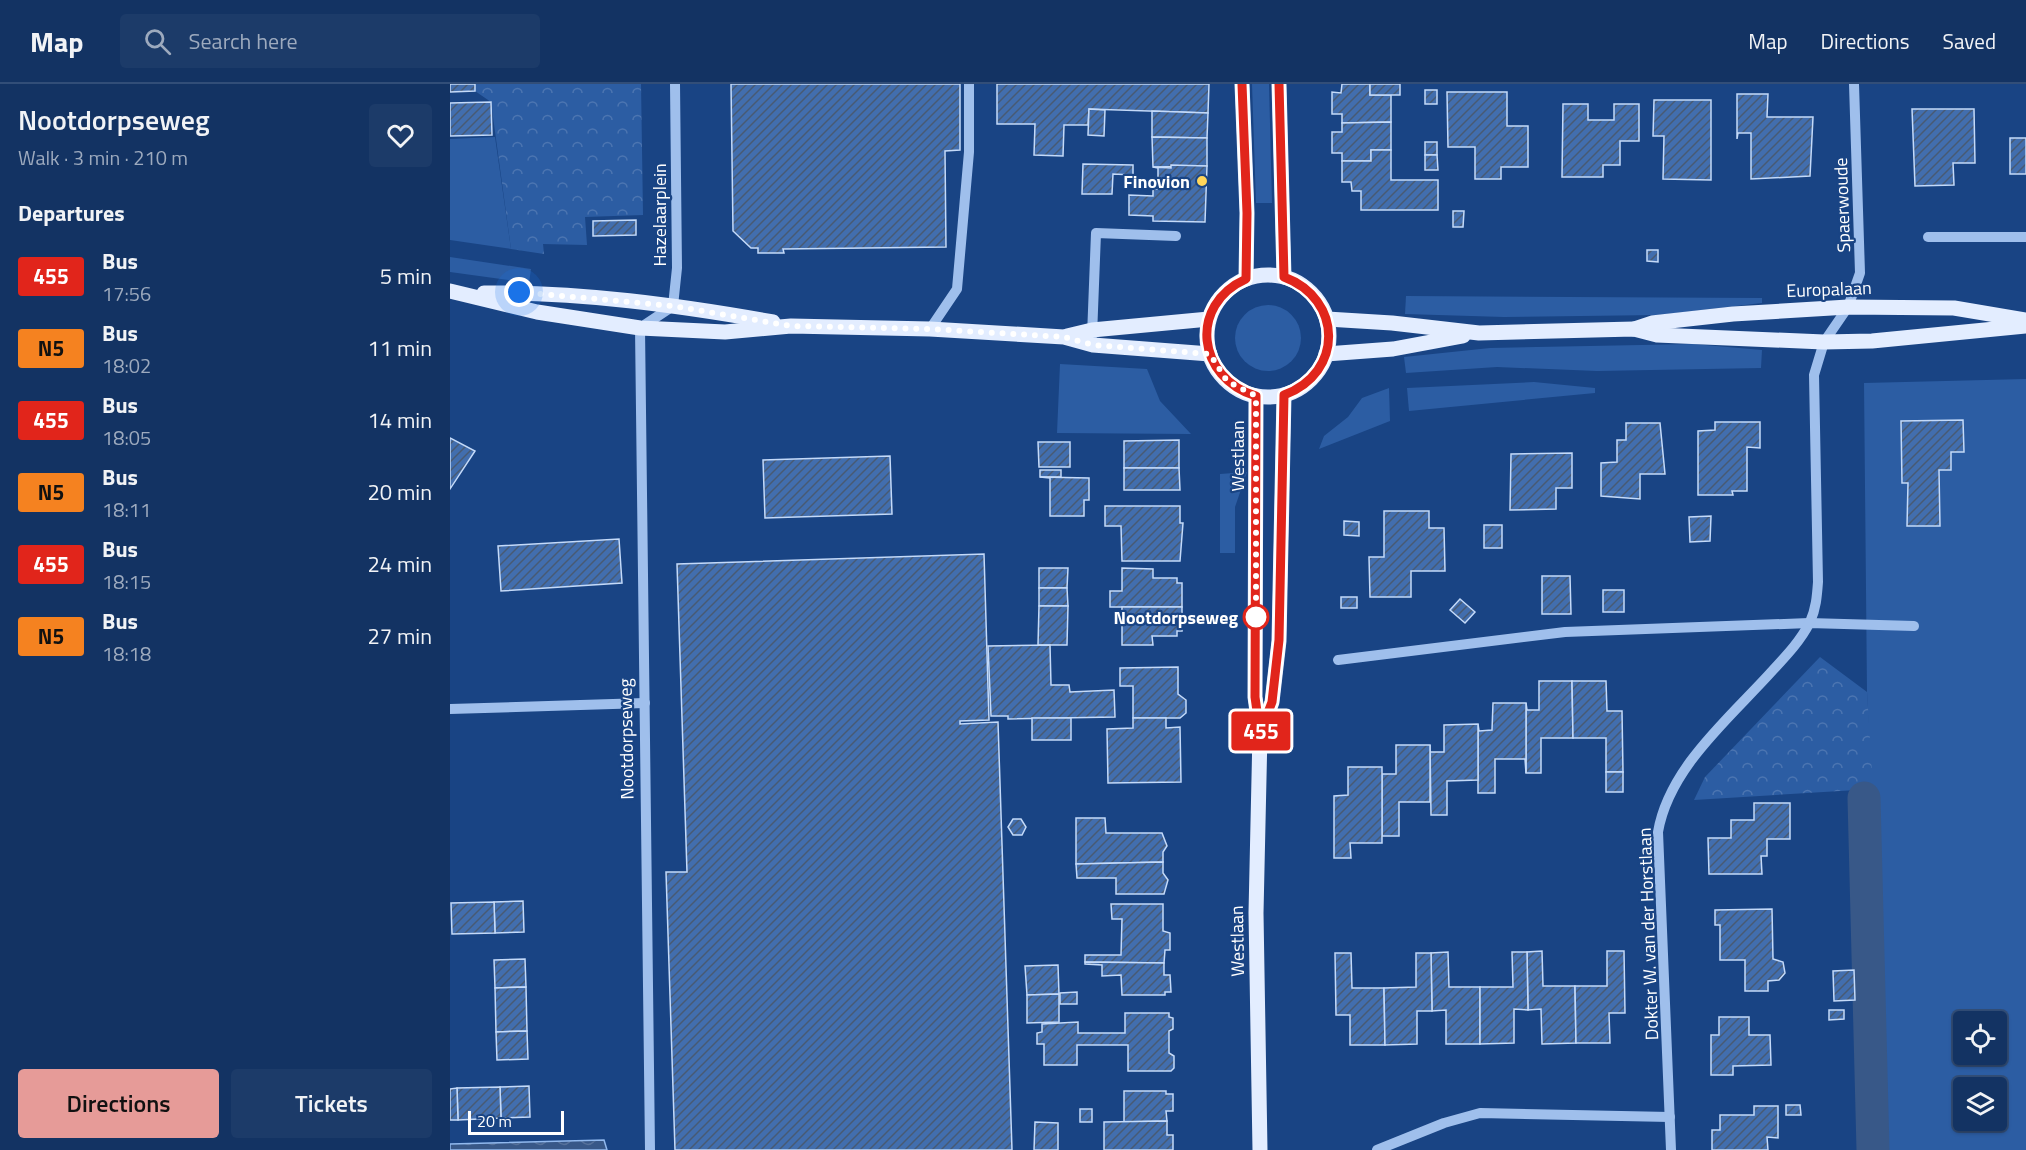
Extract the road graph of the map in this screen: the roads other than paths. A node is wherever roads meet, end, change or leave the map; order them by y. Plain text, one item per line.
1 (675, 84) edge
2 (969, 84) edge
3 (1242, 84) edge
4 (1279, 84) edge
5 (1854, 84) edge
6 (1176, 236) dead end
7 (1928, 237) dead end
8 (2026, 237) edge
9 (1284, 277) junction
10 (1246, 279) junction
11 (455, 292) edge
12 (673, 306) junction
13 (1848, 307) junction
14 (1209, 319) junction
15 (1326, 319) junction
16 (1838, 320) joint
17 (2026, 320) edge
18 (791, 326) junction
19 (2026, 326) edge
20 (640, 328) junction
21 (930, 329) junction
22 (1634, 329) junction
23 (1479, 333) junction
24 (1093, 338) junction
25 (1824, 342) junction
26 (1210, 354) junction
27 (1326, 354) junction
28 (1284, 395) junction
29 (1256, 396) junction
30 (1809, 623) junction
31 (1914, 626) dead end
32 (1338, 660) dead end
33 (645, 703) junction
34 (450, 709) edge
35 (1260, 733) junction
36 (1670, 1117) junction
37 (650, 1150) edge
38 (1260, 1150) edge
39 (1377, 1150) edge
40 (1671, 1150) edge

1 - 12 street, Hazelaarplein
2 - 21 street
3 - 10 main road
4 - 9 main road
5 - 13 street, Spaerwoude
6 - 24 street
7 - 8 street
9 - 10 main road
9 - 15 main road
10 - 14 main road
11 - 12 main road
11 - 20 main road
12 - 18 main road
12 - 20 street
13 - 16 street, Spaerwoude
13 - 17 main road, Europalaan
13 - 22 main road, Europalaan
14 - 24 main road
14 - 26 main road
15 - 23 main road, Europalaan
15 - 27 main road
16 - 25 street, Dokter W. van der Horstlaan
18 - 20 main road
18 - 21 main road
19 - 25 main road, Europalaan
20 - 33 street, Nootdorpseweg
21 - 24 main road
22 - 23 main road, Europalaan
22 - 25 main road, Europalaan
23 - 27 main road, Europalaan
24 - 26 main road
25 - 30 street, Dokter W. van der Horstlaan
26 - 29 main road
27 - 28 main road
28 - 29 main road
28 - 35 main road, Westlaan
29 - 35 main road, Westlaan
30 - 31 street
30 - 32 street
30 - 36 street, Dokter W. van der Horstlaan
33 - 34 street
33 - 37 street, Nootdorpseweg
35 - 38 main road, Westlaan
36 - 39 street
36 - 40 street, Dokter W. van der Horstlaan

